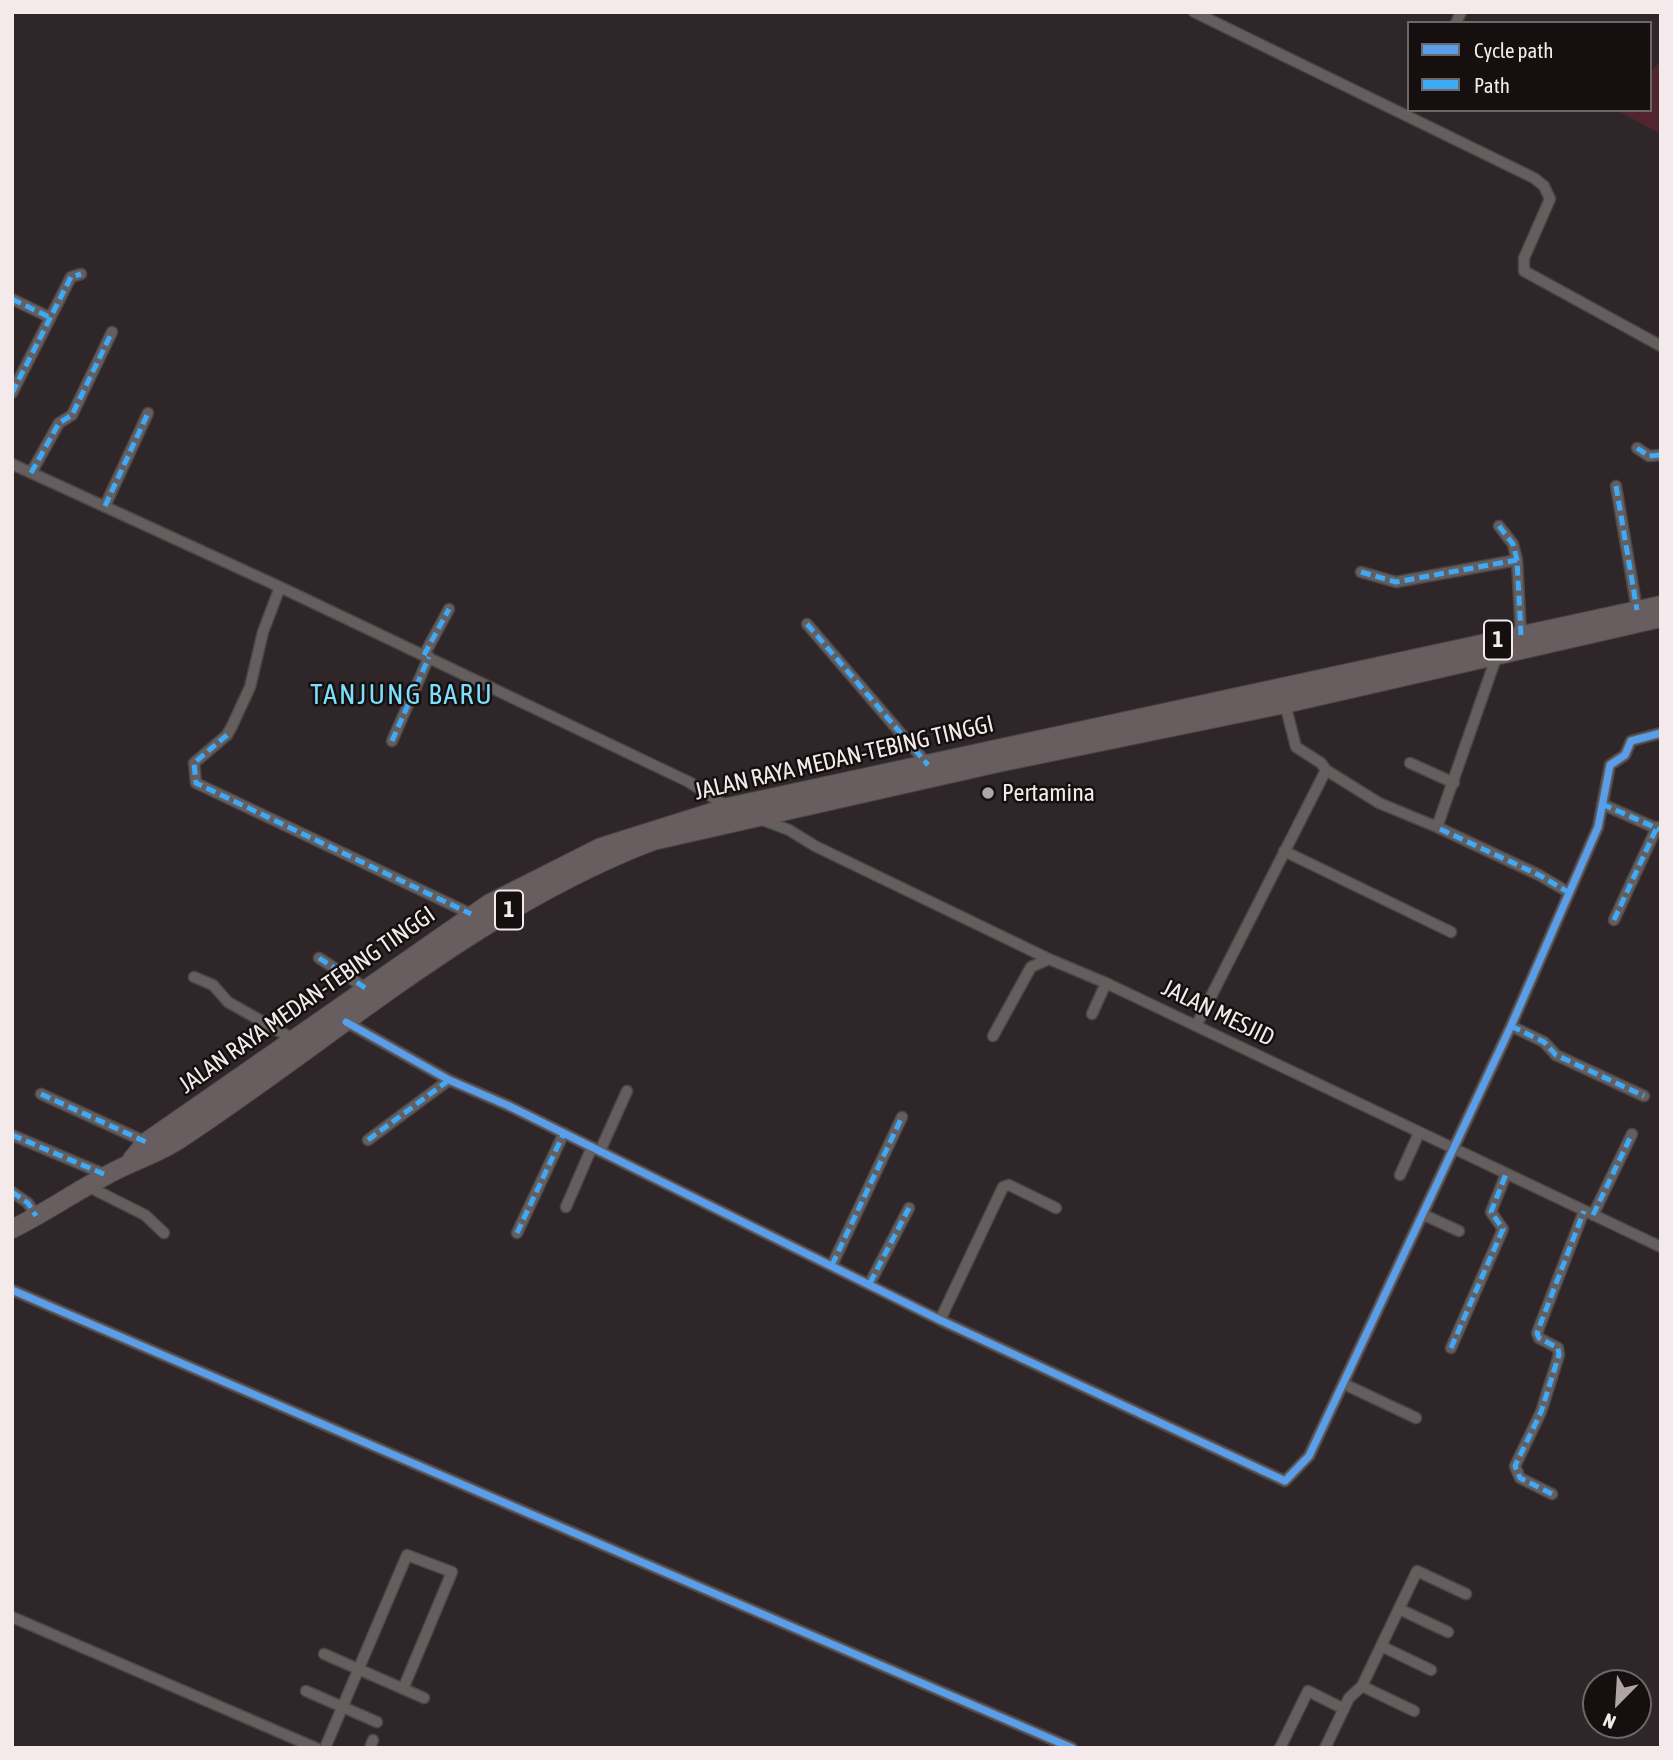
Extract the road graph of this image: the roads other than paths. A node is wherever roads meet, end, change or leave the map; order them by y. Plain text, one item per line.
1 (1194, 12) edge
2 (81, 274) dead end
3 (12, 299) edge
4 (49, 317) junction
5 (112, 332) dead end
6 (1661, 346) edge
7 (12, 393) edge
8 (148, 413) dead end
9 (1637, 448) dead end
10 (1661, 455) edge
11 (12, 464) edge
12 (31, 473) junction
13 (1616, 486) dead end
14 (105, 506) junction
15 (1499, 526) dead end
16 (1517, 560) junction
17 (1361, 572) dead end
18 (280, 587) junction
19 (1661, 605) edge
20 (449, 609) dead end
21 (1637, 610) junction
22 (1661, 618) edge
23 (807, 624) dead end
24 (1521, 635) junction
25 (1497, 654) junction
26 (426, 656) junction
27 (1337, 683) junction
28 (1285, 704) junction
29 (1661, 733) edge
30 (392, 741) dead end
31 (1410, 762) dead end
32 (928, 765) junction
33 (1326, 770) junction
34 (1454, 783) junction
35 (1602, 804) junction
36 (728, 807) junction
37 (757, 818) junction
38 (1437, 827) junction
39 (1659, 829) edge
40 (1284, 851) junction
41 (1568, 892) junction
42 (471, 914) junction
43 (1614, 920) dead end
44 (1451, 932) dead end
45 (319, 958) dead end
46 (1049, 959) junction
47 (194, 977) dead end
48 (1106, 983) junction
49 (367, 989) junction
50 (1092, 1014) dead end
51 (346, 1023) junction
52 (1511, 1026) junction
53 (1196, 1027) junction
54 (993, 1035) dead end
55 (293, 1039) junction
56 (449, 1080) junction
57 (627, 1091) dead end
58 (41, 1094) dead end
59 (1644, 1096) dead end
60 (902, 1117) dead end
61 (564, 1133) junction
62 (1419, 1133) junction
63 (1632, 1134) dead end
64 (12, 1135) edge
65 (368, 1140) dead end
66 (146, 1142) junction
67 (596, 1149) junction
68 (1454, 1150) junction
69 (127, 1164) junction
70 (1506, 1174) junction
71 (106, 1175) junction
72 (1400, 1175) dead end
73 (87, 1186) junction
74 (12, 1192) edge
75 (566, 1207) dead end
76 (909, 1208) dead end
77 (1056, 1208) dead end
78 (1588, 1213) junction
79 (1424, 1215) junction
80 (36, 1216) junction
81 (12, 1229) edge
82 (1459, 1231) dead end
83 (164, 1233) dead end
84 (516, 1233) dead end
85 (1661, 1247) edge
86 (832, 1265) junction
87 (870, 1283) junction
88 (12, 1290) edge
89 (940, 1320) junction
90 (1451, 1348) dead end
91 (1344, 1384) junction
92 (1416, 1418) dead end
93 (1552, 1494) dead end
94 (1466, 1594) dead end
95 (1399, 1609) junction
96 (12, 1616) edge
97 (1448, 1632) dead end
98 (1381, 1646) junction
99 (324, 1654) dead end
100 (359, 1669) junction
101 (1432, 1670) dead end
102 (1362, 1686) junction
103 (403, 1689) junction
104 (306, 1691) dead end
105 (424, 1698) dead end
106 (342, 1707) junction
107 (1344, 1709) junction
108 (1414, 1711) dead end
109 (377, 1722) dead end
110 (316, 1748) edge
111 (325, 1748) edge
112 (1072, 1748) edge
113 (1280, 1748) edge
114 (1325, 1748) edge

1 - 6 street
2 - 4 street
3 - 4 street
4 - 7 street
5 - 12 street
8 - 14 street
9 - 10 street
11 - 12 street
12 - 14 street
13 - 21 street
14 - 18 street
15 - 16 street
16 - 17 street
16 - 24 street
18 - 26 street
18 - 42 street
19 - 21 highway, JALAN RAYA MEDAN-TEBING TINGGI / 1
20 - 26 street
21 - 24 highway, JALAN RAYA MEDAN-TEBING TINGGI / 1
22 - 25 highway, JALAN RAYA MEDAN-TEBING TINGGI / 1
23 - 32 street
24 - 27 highway, JALAN RAYA MEDAN-TEBING TINGGI / 1
25 - 27 highway, JALAN RAYA MEDAN-TEBING TINGGI / 1
25 - 34 street
26 - 30 street
26 - 36 street
27 - 28 highway, JALAN RAYA MEDAN-TEBING TINGGI / 1
27 - 32 highway, JALAN RAYA MEDAN-TEBING TINGGI / 1
28 - 33 street
28 - 37 highway, JALAN RAYA MEDAN-TEBING TINGGI / 1
29 - 35 street
31 - 34 street
32 - 36 highway, JALAN RAYA MEDAN-TEBING TINGGI / 1
33 - 38 street
33 - 40 street
34 - 38 street
35 - 39 street
35 - 41 street
36 - 42 highway, JALAN RAYA MEDAN-TEBING TINGGI / 1
37 - 46 street, JALAN MESJID
37 - 51 highway, JALAN RAYA MEDAN-TEBING TINGGI / 1
38 - 41 street
39 - 43 street
40 - 44 street
40 - 53 street
41 - 52 street
42 - 49 highway, JALAN RAYA MEDAN-TEBING TINGGI / 1
45 - 49 street
46 - 48 street, JALAN MESJID
46 - 54 street
47 - 55 street
48 - 50 street
48 - 53 street, JALAN MESJID
49 - 55 highway, JALAN RAYA MEDAN-TEBING TINGGI / 1
51 - 56 street
51 - 69 highway, JALAN RAYA MEDAN-TEBING TINGGI / 1
52 - 59 street
52 - 68 street
53 - 62 street, JALAN MESJID
55 - 66 highway, JALAN RAYA MEDAN-TEBING TINGGI / 1
56 - 61 street
56 - 65 street
57 - 67 street
58 - 66 street
60 - 86 street
61 - 67 street
61 - 84 street
62 - 68 street, JALAN MESJID
62 - 72 street
63 - 78 street
64 - 71 street
66 - 69 highway, JALAN RAYA MEDAN-TEBING TINGGI / 1
67 - 75 street
67 - 86 street
68 - 70 street, JALAN MESJID
68 - 79 street
69 - 71 highway, JALAN RAYA MEDAN-TEBING TINGGI / 1
70 - 78 street, JALAN MESJID
70 - 90 street
71 - 73 highway, JALAN RAYA MEDAN-TEBING TINGGI / 1
73 - 80 highway, JALAN RAYA MEDAN-TEBING TINGGI / 1
73 - 83 street
74 - 80 street
76 - 87 street
77 - 89 street
78 - 85 street, JALAN MESJID
78 - 93 street
79 - 82 street
79 - 91 street
80 - 81 highway, JALAN RAYA MEDAN-TEBING TINGGI / 1
86 - 87 street
87 - 89 street
88 - 112 street
89 - 91 street
91 - 92 street
94 - 95 street
95 - 97 street
95 - 98 street
96 - 110 street
98 - 101 street
98 - 102 street
99 - 100 street
100 - 103 street
100 - 103 street
100 - 106 street
102 - 107 street
102 - 108 street
103 - 105 street
104 - 106 street
106 - 109 street
106 - 111 street
107 - 113 street
107 - 114 street

